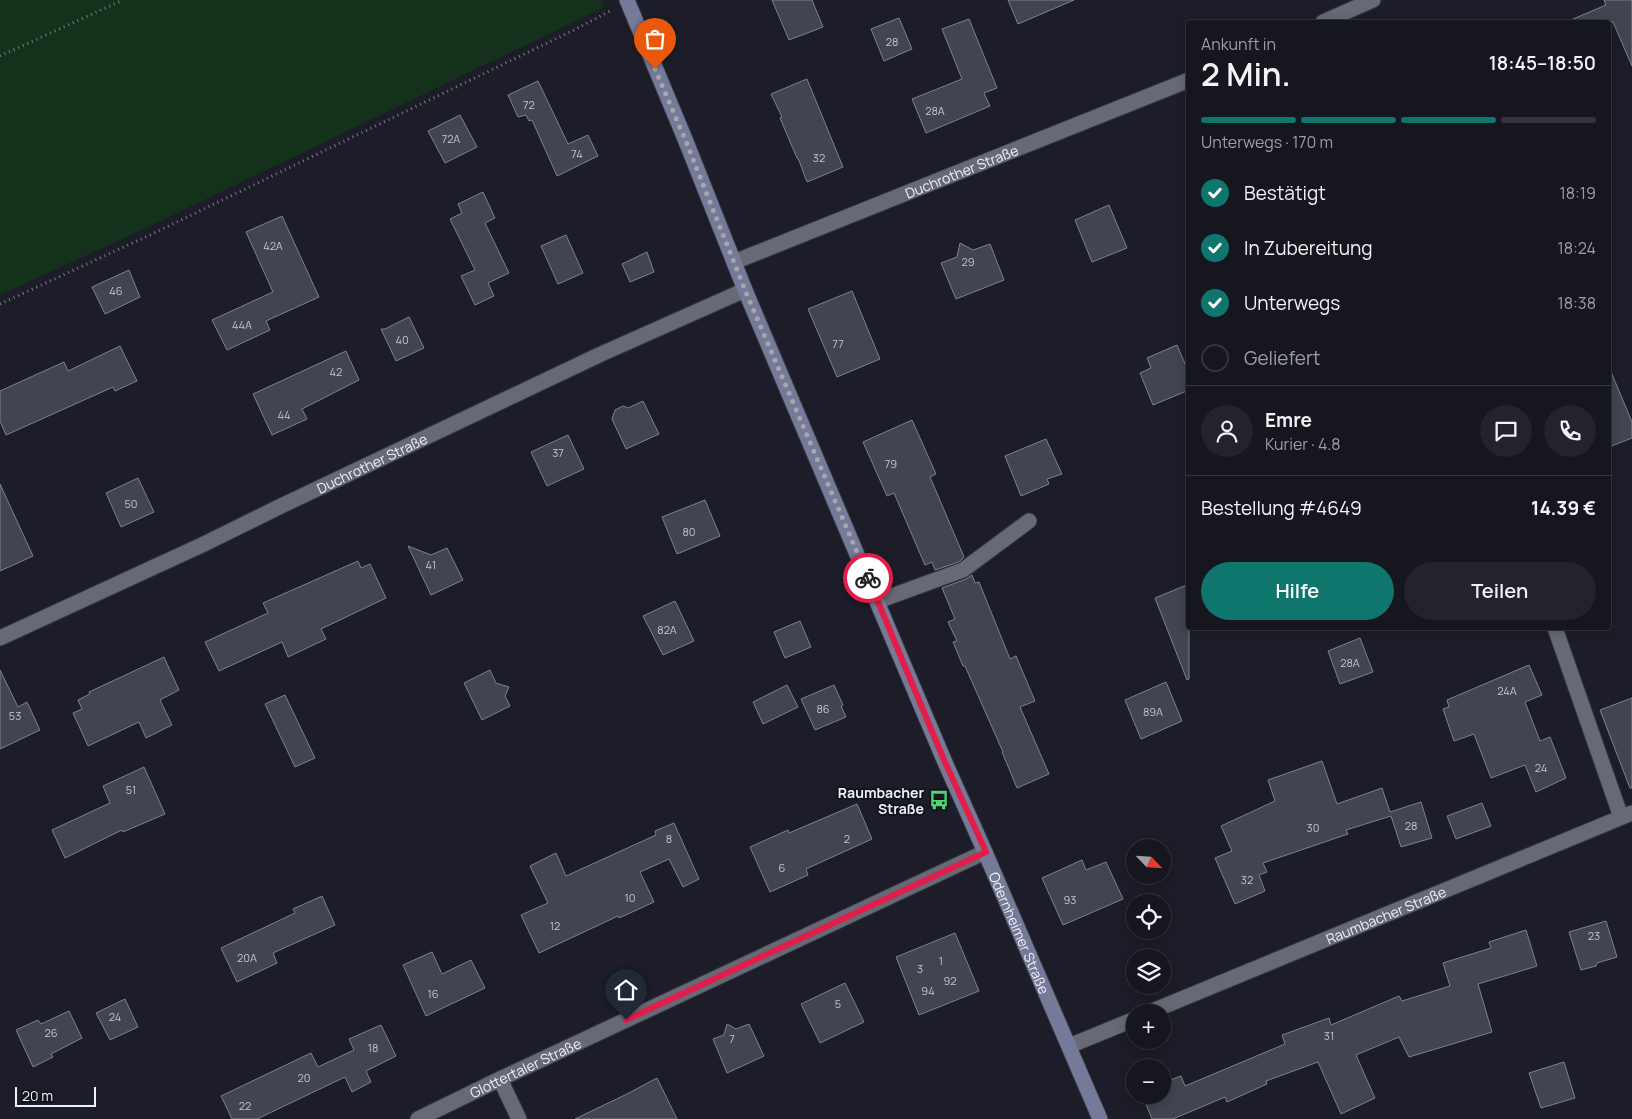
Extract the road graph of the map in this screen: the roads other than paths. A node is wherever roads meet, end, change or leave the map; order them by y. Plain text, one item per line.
1 (1373, 0) edge
2 (628, 1) edge
3 (1328, 20) edge
4 (1186, 81) edge
5 (734, 262) junction
6 (745, 290) junction
7 (1029, 521) dead end
8 (878, 601) junction
9 (1556, 630) edge
10 (0, 638) edge
11 (1627, 815) edge
12 (986, 852) junction
13 (1169, 1004) edge
14 (1126, 1023) edge
15 (1070, 1046) junction
16 (500, 1079) junction
17 (418, 1119) edge
18 (519, 1119) edge
19 (1100, 1119) edge

1 - 3 street
2 - 5 street, Odernheimer Straße
4 - 5 street, Duchrother Straße
5 - 6 street, Odernheimer Straße
6 - 8 street, Odernheimer Straße
6 - 10 street, Duchrother Straße
7 - 8 street
8 - 12 street, Odernheimer Straße
9 - 11 street, Raumbacher Straße
11 - 13 street, Raumbacher Straße
12 - 15 street, Odernheimer Straße
12 - 16 street, Glottertaler Straße
14 - 15 street
15 - 19 street, Odernheimer Straße
16 - 17 street, Glottertaler Straße
16 - 18 street

